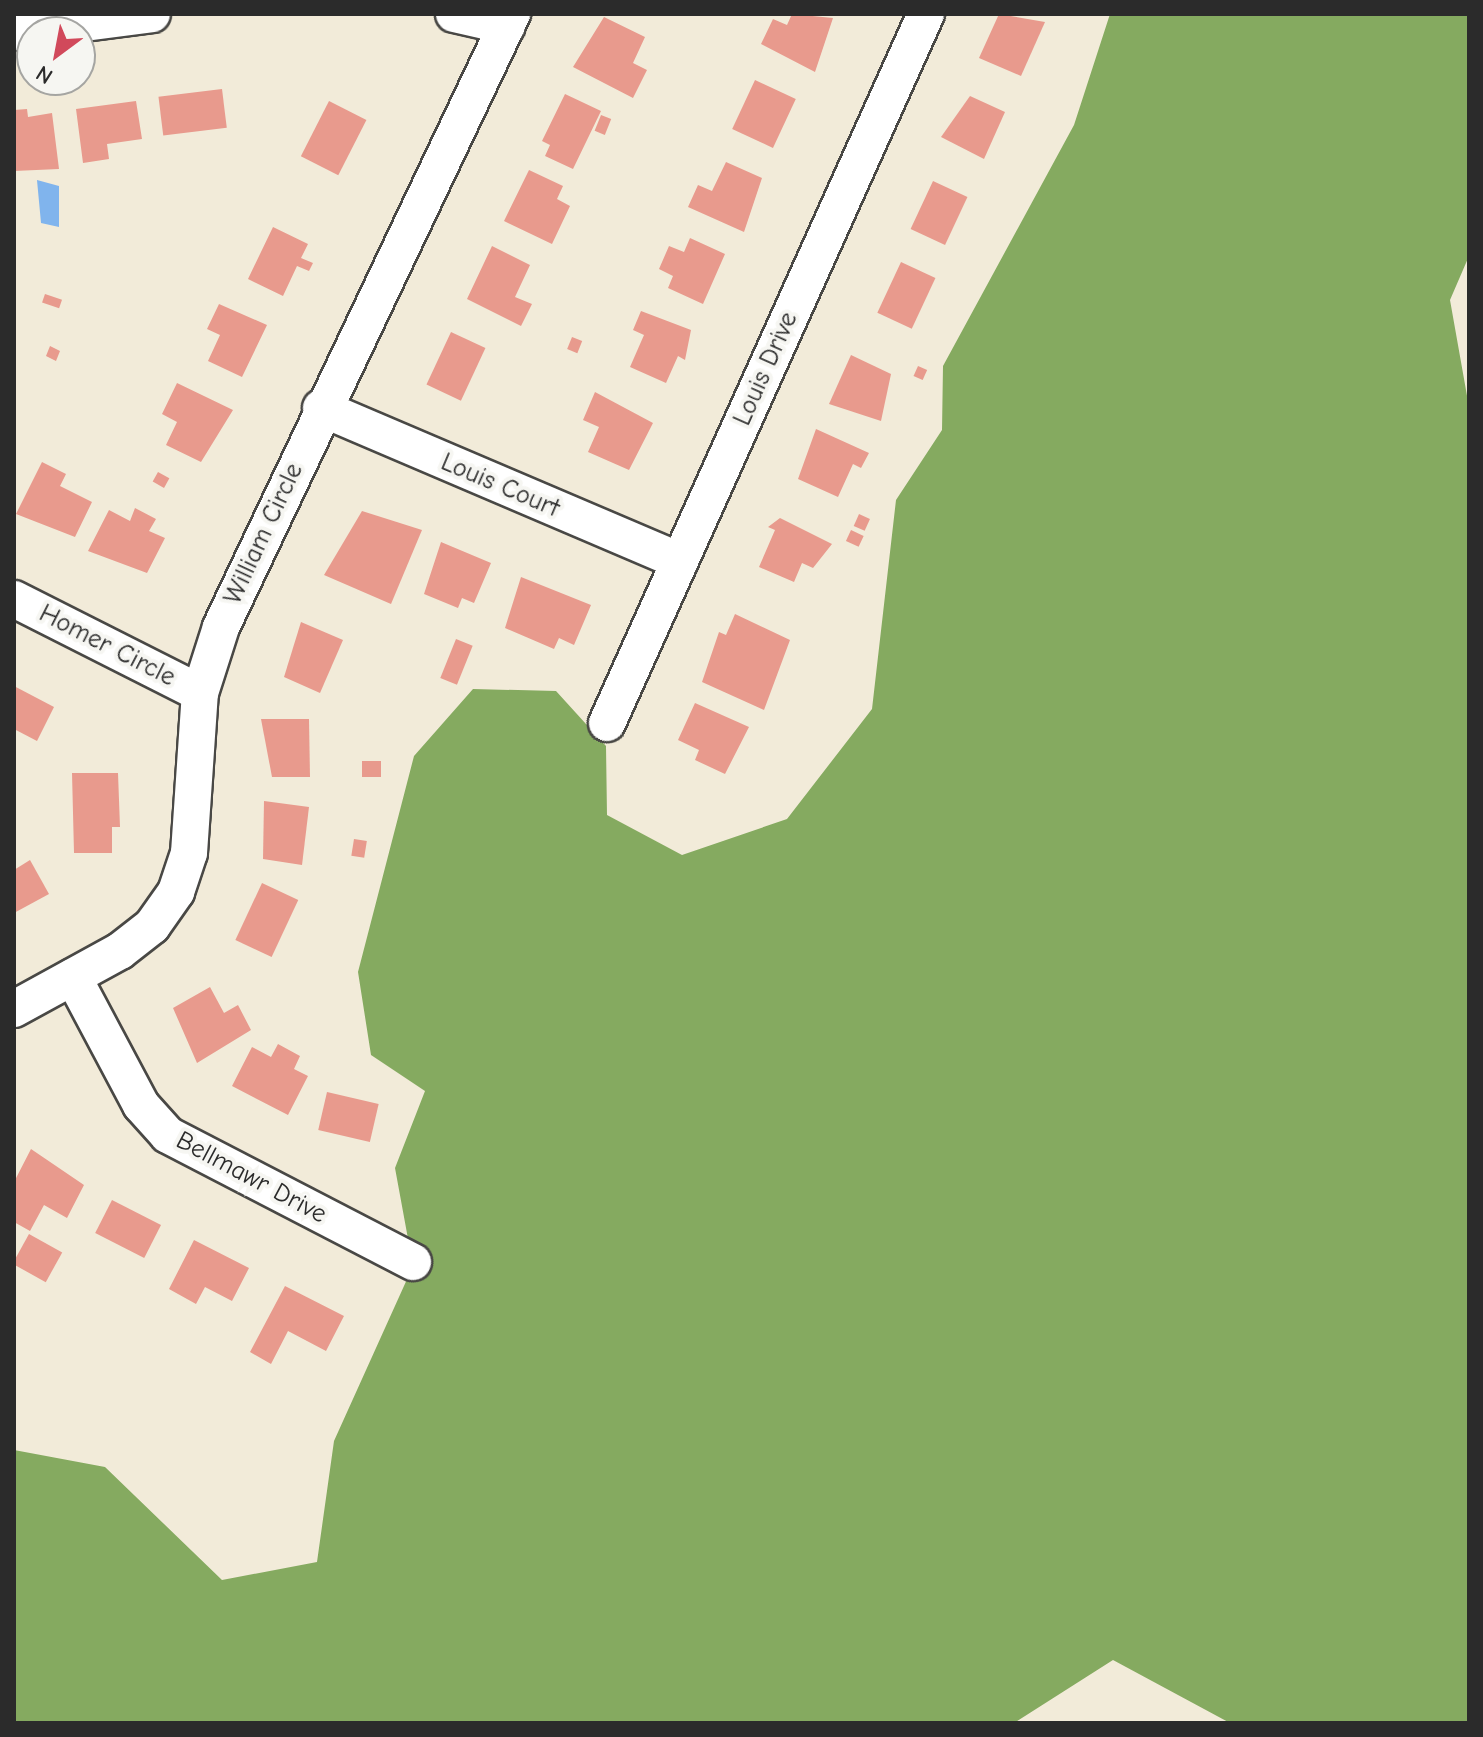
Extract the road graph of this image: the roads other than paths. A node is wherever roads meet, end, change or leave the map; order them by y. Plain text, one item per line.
1 (152, 14) edge
2 (454, 14) edge
3 (926, 14) edge
4 (510, 20) edge
5 (14, 32) edge
6 (321, 408) junction
7 (680, 561) junction
8 (14, 599) edge
9 (200, 693) junction
10 (607, 723) dead end
11 (73, 977) junction
12 (14, 1009) edge
13 (413, 1262) dead end

1 - 5 street
2 - 4 street
3 - 7 street, Louis Drive
4 - 6 street, William Circle
6 - 7 street, Louis Court
6 - 9 street, William Circle
7 - 10 street, Louis Drive
8 - 9 street, Homer Circle
9 - 11 street, William Circle
11 - 12 street, William Circle
11 - 13 street, Bellmawr Drive

